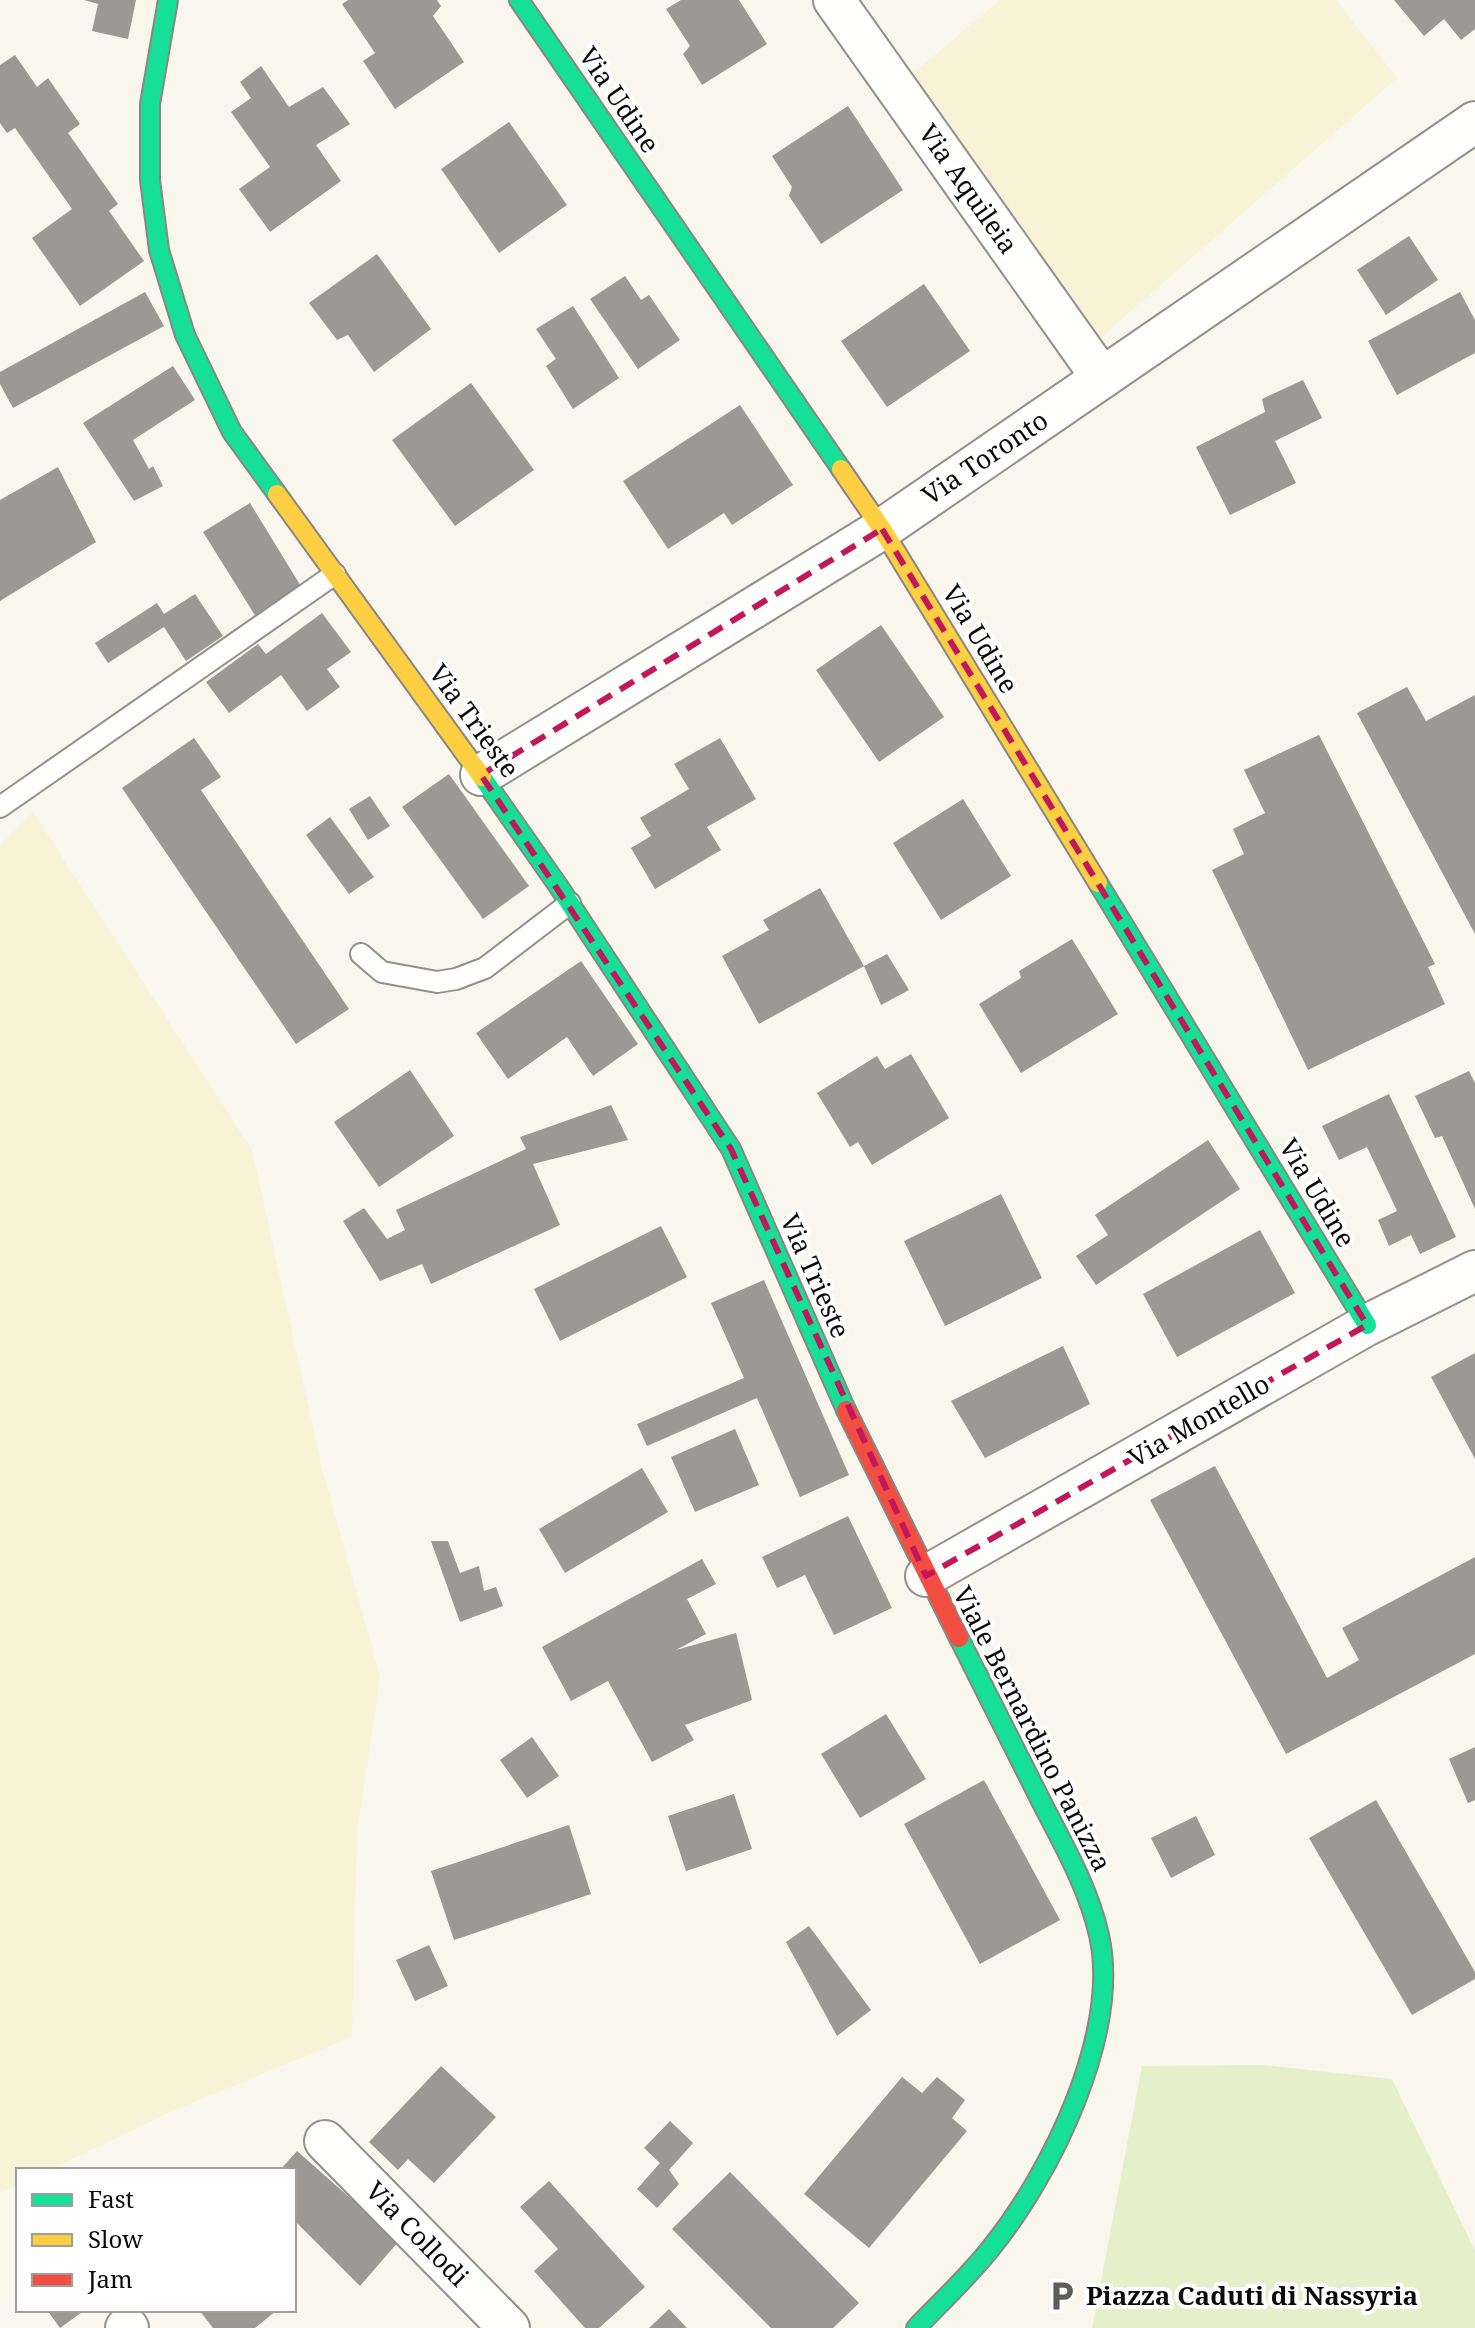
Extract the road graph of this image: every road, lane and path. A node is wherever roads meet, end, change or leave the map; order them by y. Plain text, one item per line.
1 (168, 0) edge
2 (519, 0) edge
3 (834, 0) edge
4 (1475, 122) edge
5 (1102, 378) junction
6 (882, 529) junction
7 (335, 574) junction
8 (481, 775) junction
9 (0, 807) edge
10 (570, 903) junction
11 (361, 954) dead end
12 (1475, 1271) edge
13 (1367, 1325) junction
14 (862, 1447) joint
15 (926, 1576) junction
16 (325, 2141) dead end
17 (509, 2328) edge
18 (916, 2328) edge

1 - 7 street, Via Trieste
2 - 6 street, Via Udine
3 - 5 street, Via Aquileia
4 - 5 street, Via Toronto
5 - 6 street, Via Toronto
6 - 8 street, Via Toronto
6 - 13 street, Via Udine
7 - 8 street, Via Trieste
7 - 9 lane
8 - 10 street, Via Trieste
10 - 11 lane
10 - 14 street, Via Trieste
12 - 13 street, Via Montello
13 - 15 street, Via Montello
14 - 15 street, Viale Bernardino Panizza
15 - 18 street, Viale Bernardino Panizza
16 - 17 street, Via Collodi

